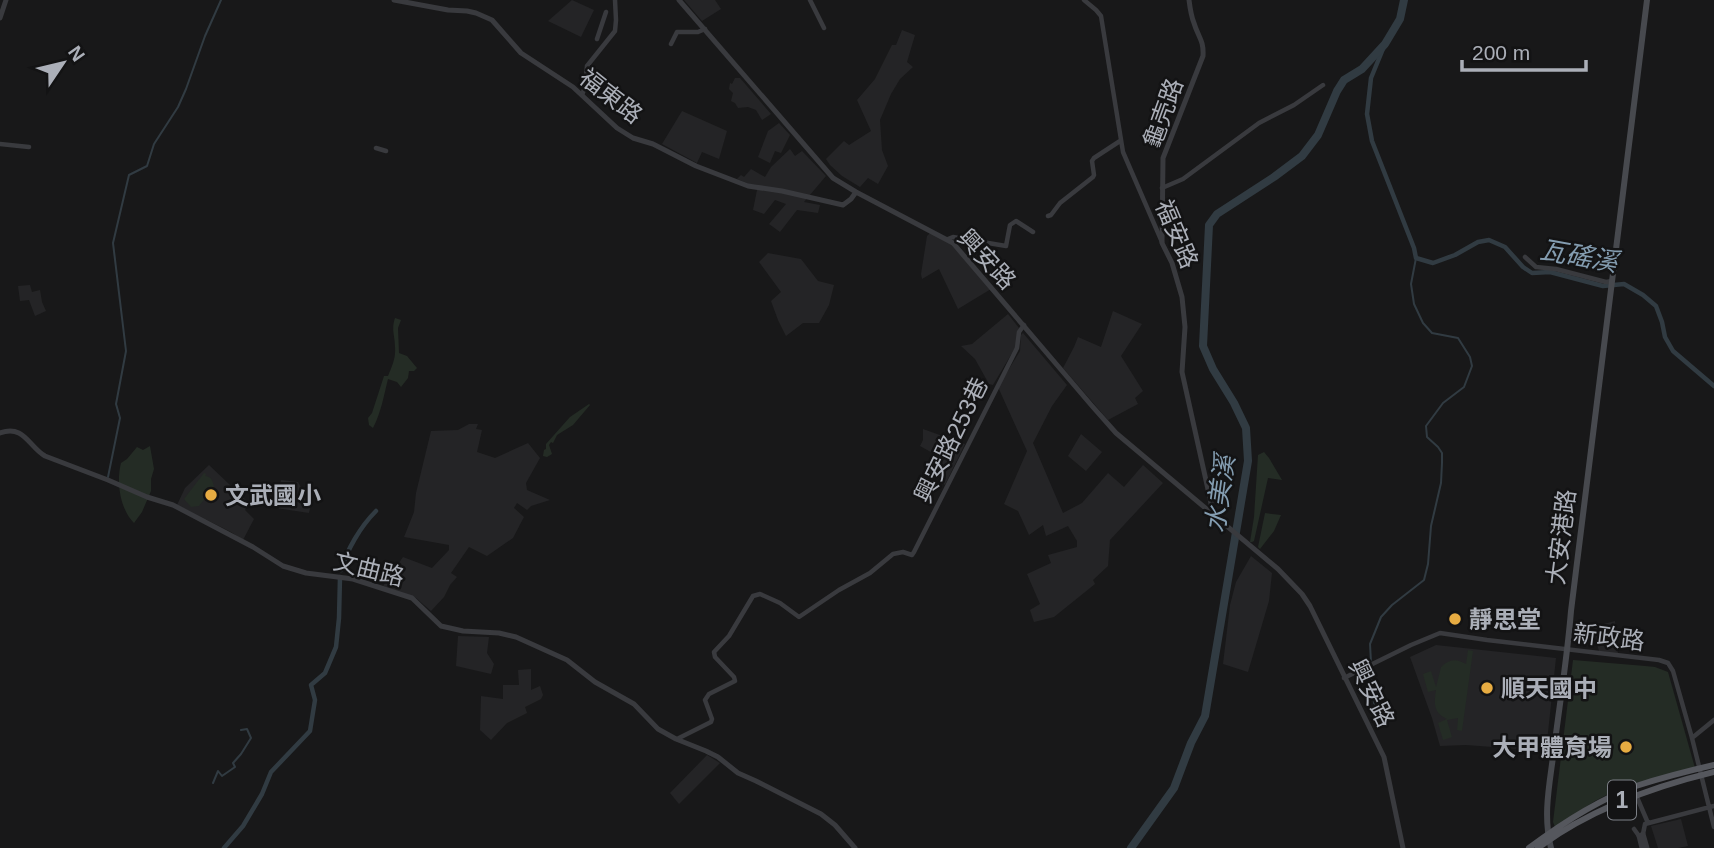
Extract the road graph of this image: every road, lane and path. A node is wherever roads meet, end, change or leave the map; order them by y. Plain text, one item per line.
1 (6, 0) edge
2 (394, 0) edge
3 (615, 0) edge
4 (680, 0) edge
5 (810, 0) edge
6 (1084, 0) edge
7 (1189, 0) edge
8 (1647, 0) edge
9 (1, 9) edge
10 (606, 12) dead end
11 (0, 18) edge
12 (824, 28) dead end
13 (705, 29) junction
14 (597, 39) dead end
15 (671, 44) dead end
16 (1323, 85) dead end
17 (582, 95) junction
18 (1120, 141) junction
19 (0, 144) edge
20 (29, 147) dead end
21 (376, 148) dead end
22 (387, 151) dead end
23 (1162, 188) junction
24 (856, 192) junction
25 (1048, 216) dead end
26 (1033, 232) dead end
27 (948, 239) junction
28 (1162, 243) junction
29 (1525, 257) dead end
30 (1612, 285) junction
31 (1024, 326) junction
32 (0, 433) edge
33 (1209, 491) junction
34 (1204, 506) junction
35 (1210, 512) junction
36 (1567, 649) junction
37 (1345, 678) junction
38 (1714, 720) edge
39 (1692, 738) junction
40 (676, 739) junction
41 (1714, 765) edge
42 (1701, 772) junction
43 (1714, 772) edge
44 (1636, 795) junction
45 (1711, 807) edge
46 (1647, 823) junction
47 (1714, 827) edge
48 (1634, 829) dead end
49 (1641, 835) junction
50 (1549, 837) junction
51 (855, 848) edge
52 (1403, 848) edge
53 (1529, 848) edge
54 (1538, 848) edge
55 (1551, 848) edge
56 (1644, 848) edge

1 - 9 street
2 - 17 street, 福東路
3 - 17 street
4 - 13 street, 興安路
5 - 12 street
6 - 18 street, 福安路
7 - 23 street, 龜壳路
8 - 30 main road, 大安港路
9 - 11 street
10 - 14 street
13 - 15 street
13 - 24 street, 興安路
16 - 23 street
17 - 24 street, 福東路
18 - 25 street
18 - 28 street, 福安路
19 - 20 street
21 - 22 street
23 - 28 street, 龜壳路
24 - 27 street, 興安路
26 - 27 street
27 - 31 street, 興安路
28 - 33 street, 福安路
29 - 30 street
30 - 36 main road, 大安港路
31 - 34 street, 興安路
31 - 40 street, 興安路253巷
32 - 40 street, 文曲路
33 - 34 street
33 - 35 street, 福安路
34 - 35 street, 興安路
35 - 37 street, 興安路
36 - 37 street, 新政路
36 - 39 street, 新政路
36 - 50 main road, 大安港路
37 - 52 street, 興安路
38 - 39 street
39 - 42 street, 新政路
40 - 51 street, 文曲路
41 - 42 main road, 1
42 - 43 main road, 1
42 - 44 main road, 1
42 - 45 street, 新政路
42 - 50 main road, 1
44 - 46 street
44 - 50 main road, 1
45 - 46 street
45 - 47 street, 新政路
46 - 49 street
48 - 49 street
49 - 56 street
50 - 53 main road, 1
50 - 54 main road, 1
50 - 55 main road, 大安港路

